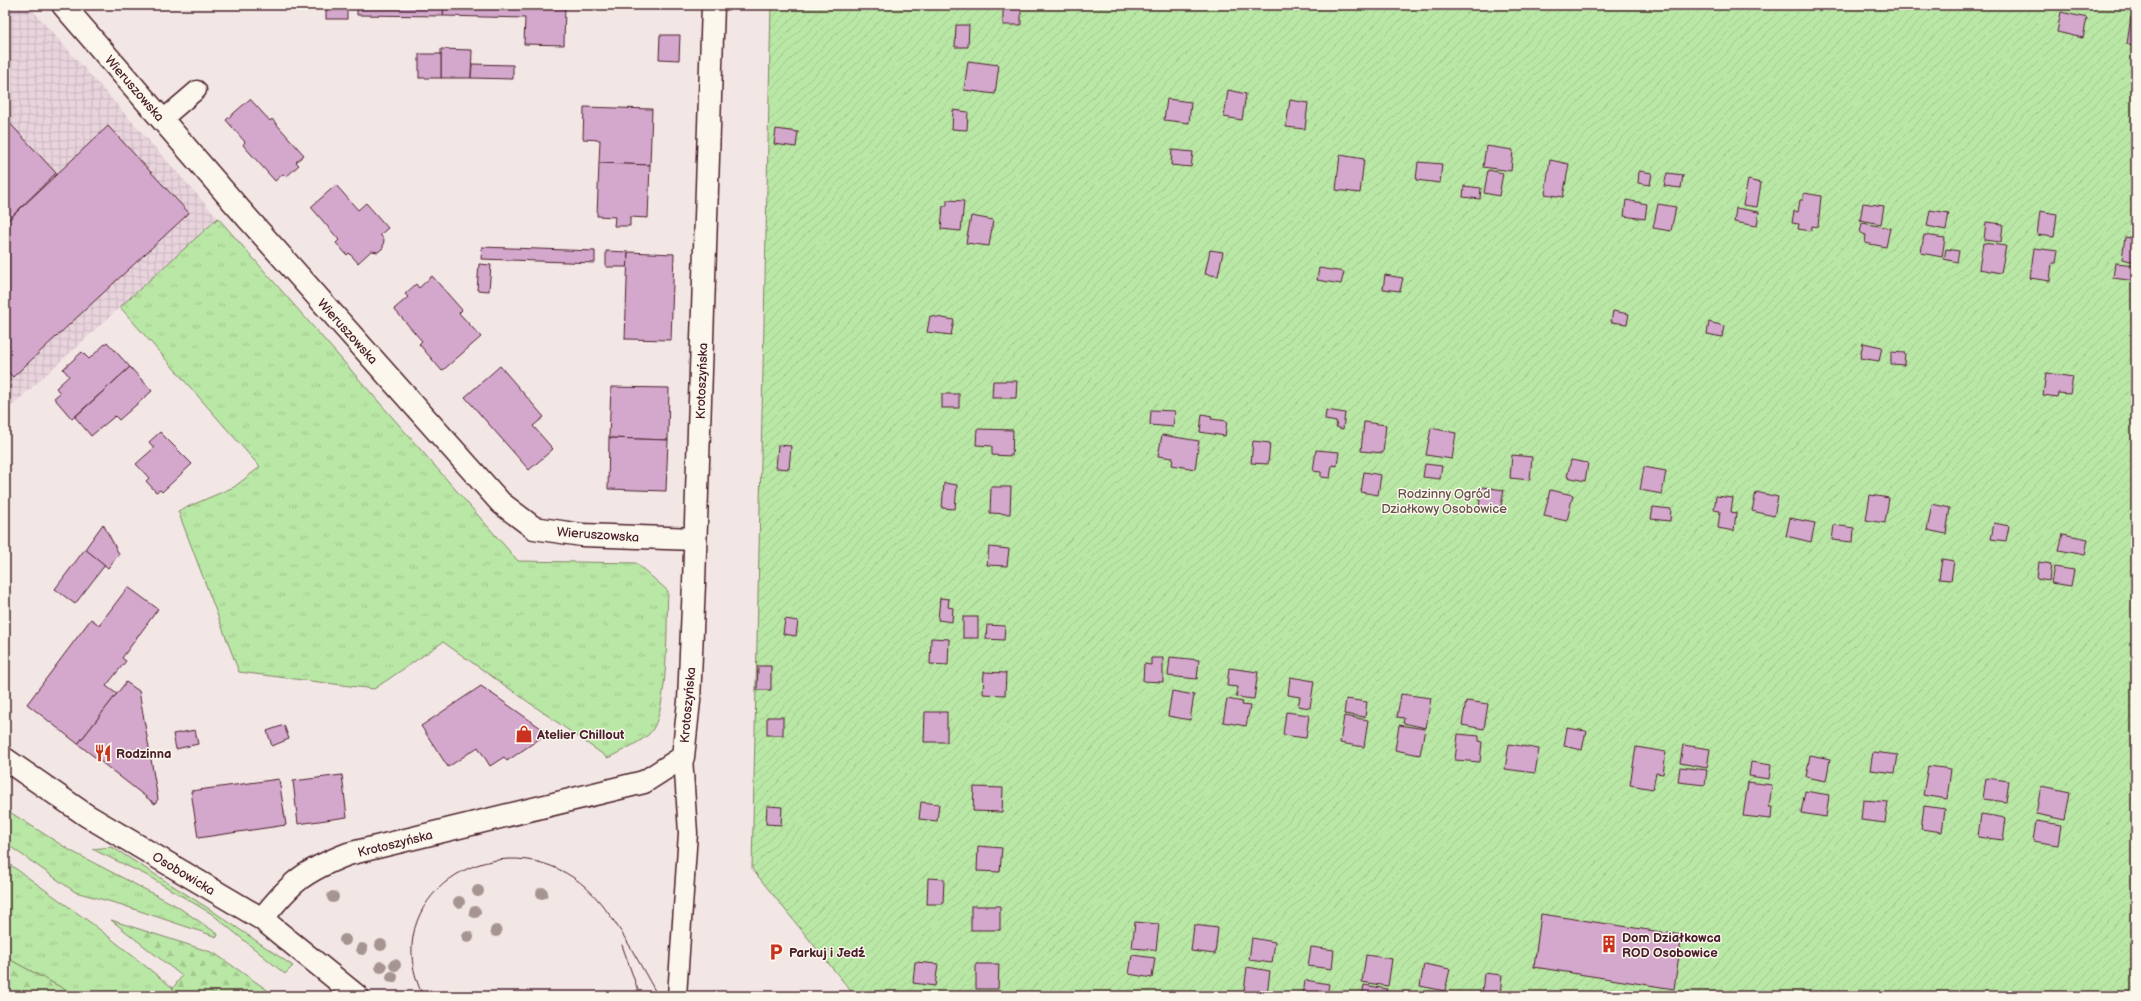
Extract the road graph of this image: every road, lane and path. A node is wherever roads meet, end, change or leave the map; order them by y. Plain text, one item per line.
1 (63, 5) edge
2 (714, 5) edge
3 (197, 90) dead end
4 (162, 120) junction
5 (696, 538) junction
6 (682, 758) junction
7 (5, 759) edge
8 (262, 919) junction
9 (357, 996) edge
10 (677, 996) edge

1 - 4 street, Wieruszowska
2 - 5 street, Krotoszyńska
3 - 4 lane
4 - 5 street, Wieruszowska
5 - 6 street, Krotoszyńska
6 - 8 street, Krotoszyńska
6 - 10 lane, Krotoszyńska
7 - 8 street, Osobowicka
8 - 9 street, Osobowicka

